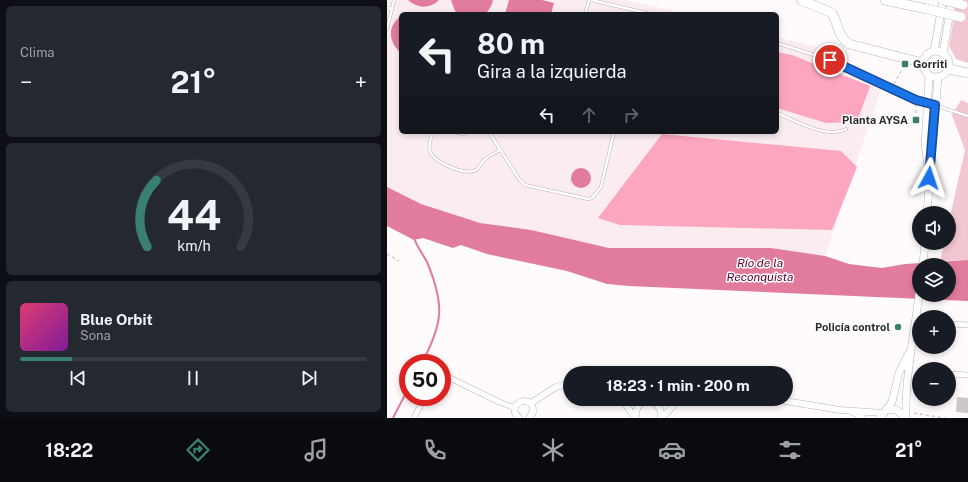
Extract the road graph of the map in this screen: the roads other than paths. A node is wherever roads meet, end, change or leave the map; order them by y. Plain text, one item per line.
1 (394, 0) edge
2 (590, 0) edge
3 (801, 0) edge
4 (885, 0) edge
5 (943, 0) edge
6 (952, 0) edge
7 (965, 6) edge
8 (387, 8) edge
9 (392, 10) junction
10 (586, 12) edge
11 (642, 12) edge
12 (964, 18) edge
13 (387, 29) edge
14 (779, 44) edge
15 (933, 51) junction
16 (943, 53) junction
17 (923, 63) junction
18 (949, 69) junction
19 (968, 73) edge
20 (929, 76) junction
21 (938, 77) junction
22 (927, 103) junction
23 (935, 105) junction
24 (779, 114) edge
25 (968, 116) edge
26 (846, 129) dead end
27 (432, 134) edge
28 (490, 134) edge
29 (614, 134) edge
30 (500, 150) junction
31 (929, 178) junction
32 (927, 206) edge
33 (918, 302) edge
34 (956, 324) edge
35 (968, 325) edge
36 (911, 348) junction
37 (956, 374) edge
38 (968, 375) edge
39 (451, 378) edge
40 (563, 385) edge
41 (793, 402) edge
42 (531, 403) junction
43 (420, 406) edge
44 (627, 406) edge
45 (639, 406) edge
46 (658, 406) edge
47 (671, 406) edge
48 (515, 408) junction
49 (852, 411) junction
50 (883, 414) edge
51 (905, 416) edge
52 (414, 418) edge
53 (519, 418) edge
54 (529, 418) edge
55 (635, 418) edge
56 (661, 418) edge
57 (862, 418) edge

1 - 9 lane
2 - 10 lane
2 - 11 lane
3 - 17 highway
4 - 12 highway, bridge
5 - 7 highway, bridge
5 - 15 main road
6 - 16 main road
8 - 9 lane
9 - 13 lane
14 - 22 lane
15 - 16 main road
15 - 17 main road
16 - 18 main road
17 - 20 main road
18 - 19 highway
18 - 21 main road
20 - 21 main road
20 - 22 main road
21 - 23 main road
22 - 23 lane
22 - 31 main road
23 - 25 lane
23 - 31 main road
24 - 26 lane
27 - 30 lane
28 - 30 lane
29 - 30 lane
31 - 32 main road
33 - 36 main road
34 - 35 street
36 - 50 main road
36 - 51 main road
37 - 38 street
39 - 48 street
40 - 42 street
41 - 49 street
42 - 48 street
42 - 54 street
43 - 52 street
44 - 55 street
45 - 55 street
46 - 56 street
47 - 56 street
48 - 53 street
49 - 50 street
49 - 57 street
50 - 51 main road

